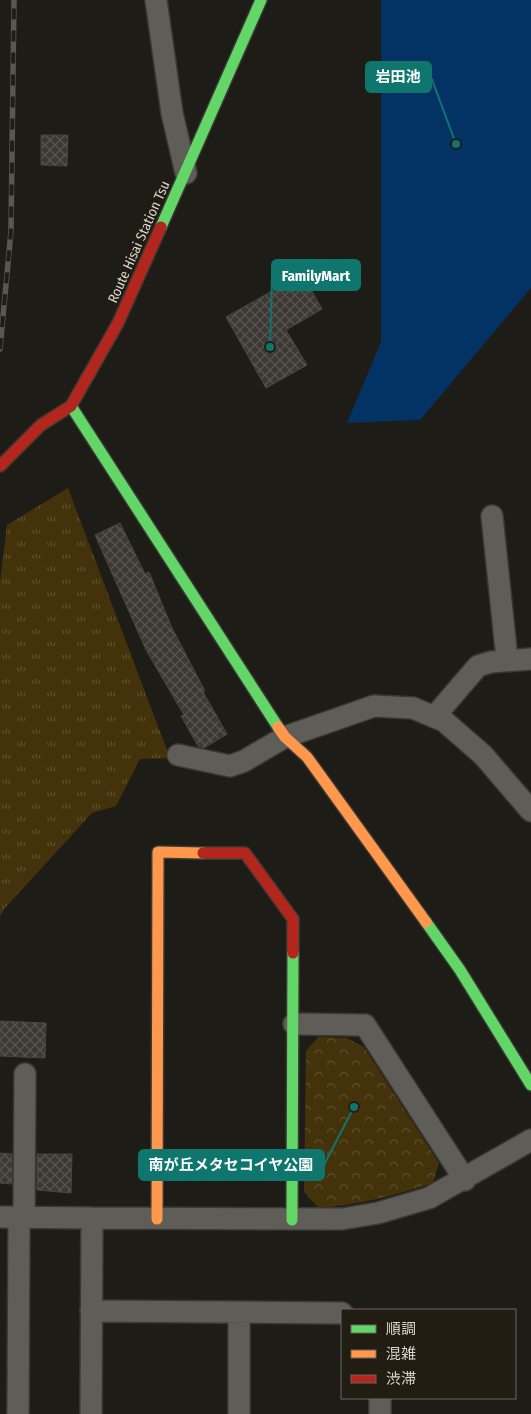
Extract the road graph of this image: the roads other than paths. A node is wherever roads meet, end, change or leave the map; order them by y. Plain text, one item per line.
1 (156, 0) edge
2 (261, 0) edge
3 (186, 173) junction
4 (71, 406) junction
5 (0, 466) edge
6 (492, 516) dead end
7 (531, 658) edge
8 (507, 659) junction
9 (434, 717) junction
10 (285, 737) junction
11 (178, 756) dead end
12 (531, 811) edge
13 (294, 1024) junction
14 (25, 1074) dead end
15 (531, 1085) edge
16 (531, 1140) edge
17 (465, 1180) junction
18 (14, 1217) edge
19 (92, 1218) junction
20 (157, 1219) junction
21 (292, 1220) junction
22 (91, 1311) junction
23 (239, 1313) junction
24 (341, 1313) edge
25 (380, 1399) edge
26 (18, 1414) edge
27 (91, 1414) edge
28 (239, 1414) edge
29 (380, 1414) edge

1 - 3 street
2 - 3 street, Route Hisai Station Tsu
3 - 4 street, Route Hisai Station Tsu
4 - 5 street, Route Hisai Station Tsu
4 - 10 street
6 - 8 street
7 - 8 street
8 - 9 street
9 - 10 street
9 - 12 street
10 - 11 street
10 - 15 street
13 - 17 street
13 - 20 street
13 - 21 street
14 - 18 street
16 - 17 street
17 - 21 street
18 - 19 street
18 - 26 street
19 - 20 street
19 - 22 street
20 - 21 street
22 - 23 street
22 - 27 street
23 - 24 street
23 - 28 street
25 - 29 street

